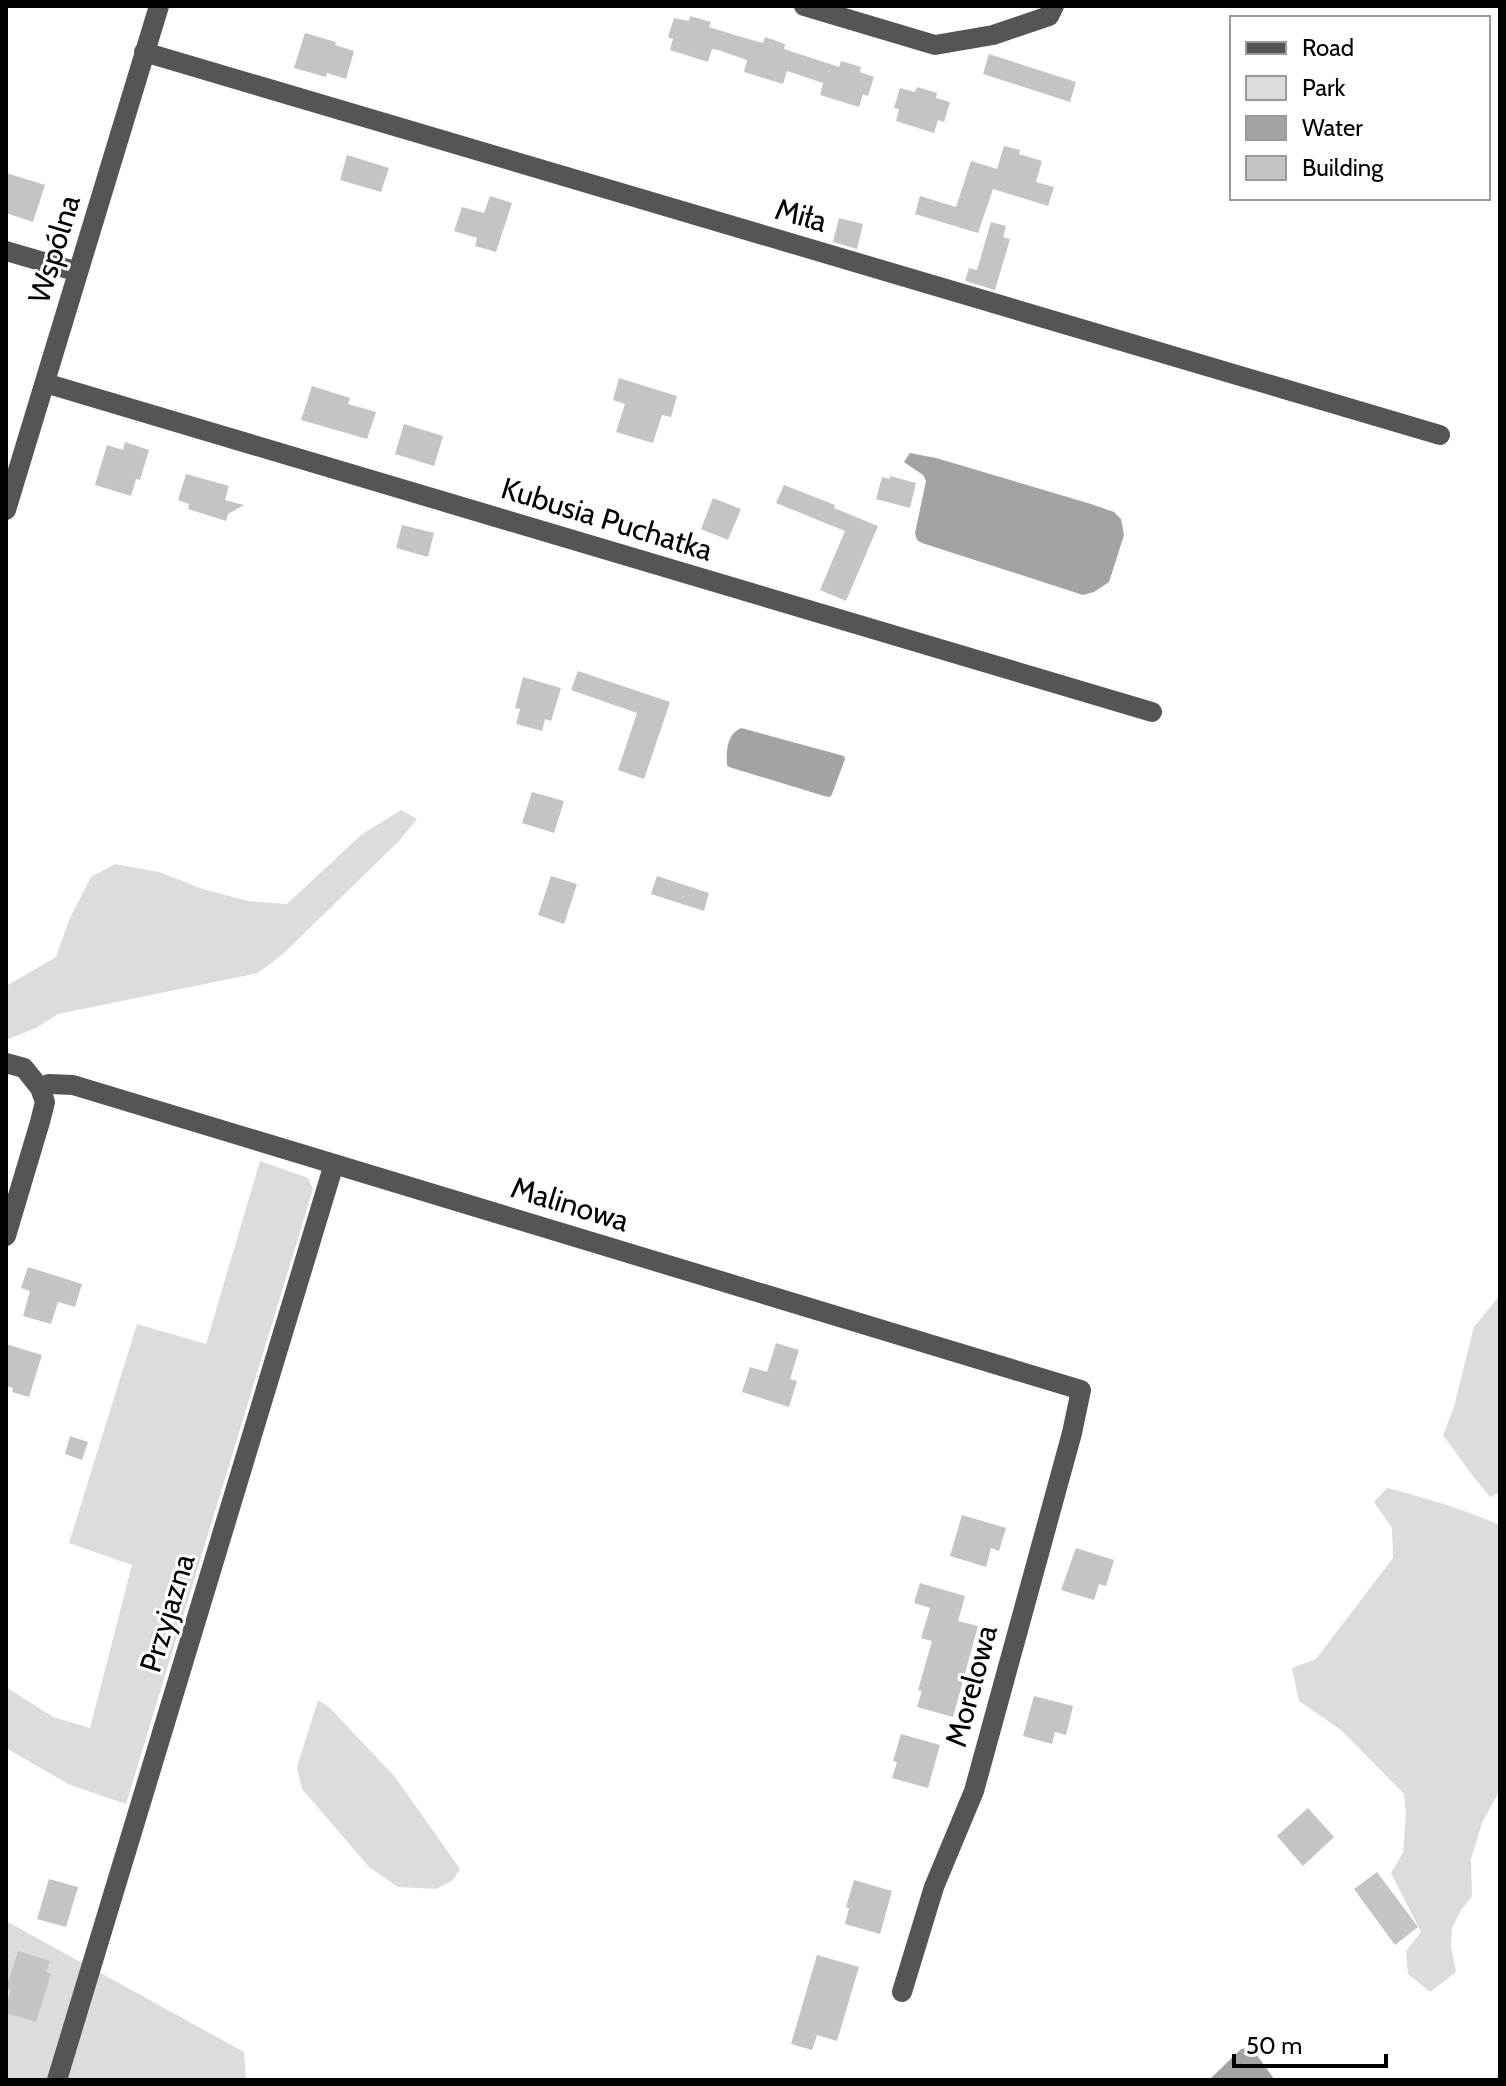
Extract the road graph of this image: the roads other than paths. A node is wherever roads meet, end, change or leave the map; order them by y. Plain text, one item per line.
1 (159, 6) edge
2 (804, 6) edge
3 (1054, 6) edge
4 (144, 52) junction
5 (6, 251) edge
6 (78, 272) junction
7 (45, 383) junction
8 (1440, 435) dead end
9 (15, 450) edge
10 (6, 510) edge
11 (1152, 712) dead end
12 (6, 1063) edge
13 (40, 1088) junction
14 (334, 1164) junction
15 (6, 1236) edge
16 (1081, 1390) joint
17 (902, 1992) dead end
18 (57, 2080) edge

1 - 4 street, Wspólna
2 - 3 street
4 - 6 street, Wspólna
4 - 8 street, Miła
5 - 6 street
6 - 7 street, Wspólna
7 - 9 street, Wspólna
7 - 11 street, Kubusia Puchatka
9 - 10 street, Wspólna
12 - 13 street
13 - 14 street, Malinowa
13 - 15 street
14 - 16 street, Malinowa
14 - 18 street, Przyjazna
16 - 17 street, Morelowa

